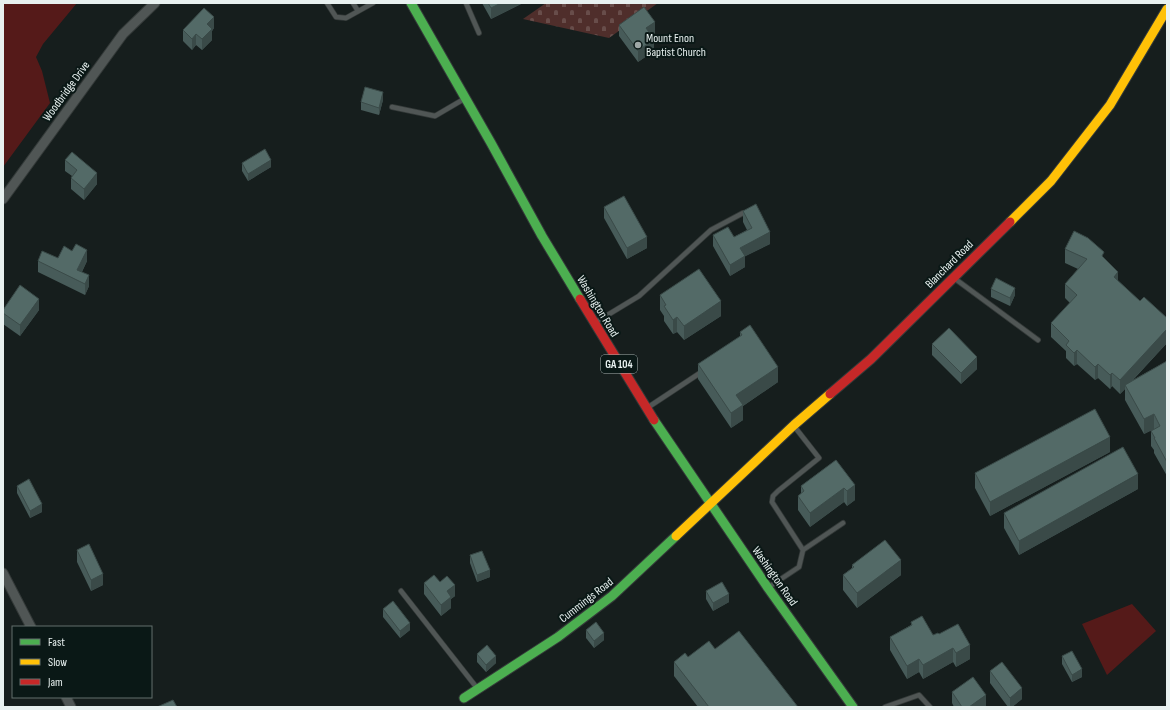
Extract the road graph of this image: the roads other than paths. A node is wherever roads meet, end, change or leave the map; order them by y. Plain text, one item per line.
1 (155, 3) edge
2 (327, 3) edge
3 (354, 3) edge
4 (373, 3) edge
5 (412, 3) edge
6 (466, 3) edge
7 (1167, 9) edge
8 (358, 11) junction
9 (479, 33) dead end
10 (466, 99) junction
11 (392, 107) dead end
12 (3, 199) edge
13 (744, 213) edge
14 (953, 277) junction
15 (594, 322) junction
16 (1038, 340) dead end
17 (710, 366) edge
18 (646, 408) junction
19 (794, 426) junction
20 (710, 503) junction
21 (843, 523) dead end
22 (803, 550) junction
23 (3, 572) edge
24 (7, 588) edge
25 (768, 588) junction
26 (401, 591) dead end
27 (29, 626) edge
28 (478, 689) junction
29 (66, 698) edge
30 (464, 698) dead end
31 (71, 707) edge
32 (853, 707) edge
33 (885, 707) edge
34 (930, 707) edge

1 - 12 street, Woodbridge Drive
2 - 8 lane
3 - 8 lane
4 - 8 lane
5 - 10 street, Washington Road / GA 104
6 - 9 lane
7 - 14 street, Blanchard Road
10 - 11 lane
10 - 15 street, Washington Road / GA 104
13 - 15 lane
14 - 16 lane
14 - 19 street, Blanchard Road
15 - 18 street, Washington Road / GA 104
17 - 18 lane
18 - 20 street, Washington Road / GA 104
19 - 20 street, Blanchard Road
19 - 22 lane
20 - 25 street, Washington Road / GA 104
20 - 28 street, Cummings Road
21 - 22 lane
22 - 25 lane
23 - 24 street
24 - 27 street
25 - 32 street, Washington Road / GA 104
26 - 28 lane
28 - 30 street, Cummings Road
29 - 31 street
33 - 34 lane

